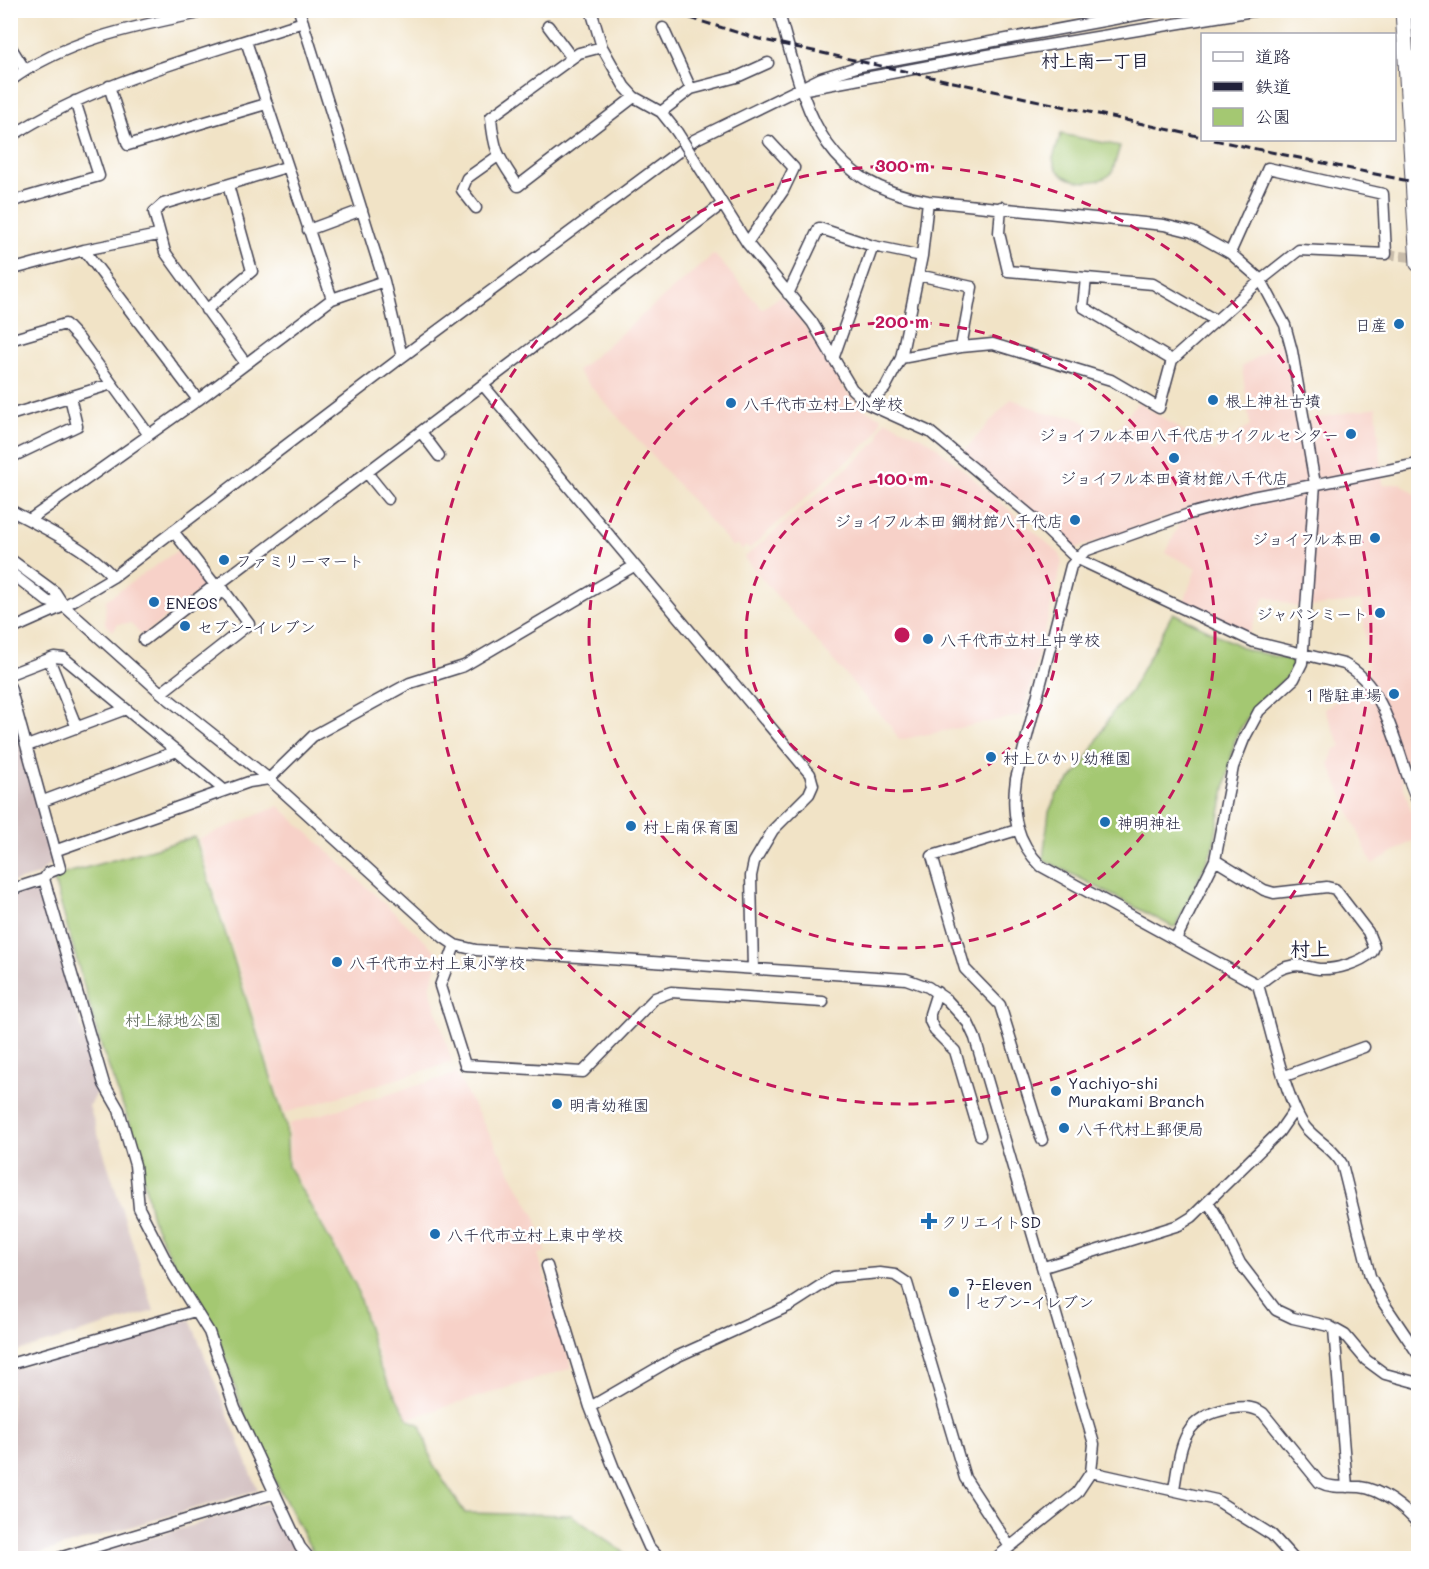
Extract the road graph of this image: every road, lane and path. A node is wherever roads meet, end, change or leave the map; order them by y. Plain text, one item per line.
1 (299, 10) edge
2 (591, 10) edge
3 (778, 10) edge
4 (1163, 10) edge
5 (1259, 10) edge
6 (1403, 10) edge
7 (196, 12) edge
8 (1109, 15) edge
9 (303, 22) junction
10 (548, 26) dead end
11 (663, 28) dead end
12 (1113, 34) junction
13 (246, 41) junction
14 (10, 46) edge
15 (602, 47) junction
16 (572, 58) junction
17 (768, 63) dead end
18 (25, 70) junction
19 (10, 81) edge
20 (110, 86) junction
21 (691, 89) junction
22 (802, 89) junction
23 (634, 97) junction
24 (75, 101) junction
25 (266, 104) junction
26 (661, 112) junction
27 (10, 137) edge
28 (769, 141) dead end
29 (498, 156) junction
30 (286, 167) junction
31 (228, 185) junction
32 (928, 201) junction
33 (10, 202) edge
34 (721, 205) junction
35 (1001, 207) junction
36 (476, 208) dead end
37 (362, 210) junction
38 (308, 230) junction
39 (158, 235) junction
40 (747, 243) junction
41 (873, 246) junction
42 (84, 250) junction
43 (1230, 253) junction
44 (922, 256) junction
45 (1419, 264) edge
46 (10, 270) edge
47 (918, 275) junction
48 (1086, 278) junction
49 (1261, 280) junction
50 (384, 281) junction
51 (788, 294) junction
52 (332, 299) junction
53 (206, 310) junction
54 (1215, 320) junction
55 (10, 340) edge
56 (961, 347) junction
57 (402, 357) junction
58 (833, 358) junction
59 (901, 358) junction
60 (1172, 360) junction
61 (246, 364) junction
62 (112, 384) junction
63 (483, 385) junction
64 (70, 397) junction
65 (198, 400) junction
66 (868, 404) junction
67 (10, 415) edge
68 (421, 432) junction
69 (149, 435) junction
70 (439, 456) dead end
71 (10, 458) edge
72 (1419, 465) edge
73 (367, 473) junction
74 (1315, 484) junction
75 (388, 499) dead end
76 (10, 510) edge
77 (29, 520) junction
78 (173, 531) junction
79 (1076, 558) junction
80 (10, 559) edge
81 (634, 566) junction
82 (10, 572) edge
83 (113, 577) junction
84 (224, 590) junction
85 (201, 596) junction
86 (64, 606) junction
87 (10, 630) edge
88 (144, 640) dead end
89 (1303, 655) junction
90 (49, 659) junction
91 (10, 674) edge
92 (10, 687) edge
93 (161, 693) junction
94 (126, 709) junction
95 (77, 728) junction
96 (27, 746) junction
97 (177, 751) junction
98 (269, 779) junction
99 (224, 790) junction
100 (43, 801) junction
101 (1419, 802) edge
102 (1017, 830) junction
103 (57, 850) junction
104 (1215, 860) junction
105 (44, 879) junction
106 (10, 890) edge
107 (1176, 939) junction
108 (455, 945) junction
109 (753, 970) junction
110 (1258, 985) junction
111 (937, 992) junction
112 (823, 1002) dead end
113 (1364, 1047) dead end
114 (1285, 1076) junction
115 (1295, 1109) junction
116 (980, 1135) dead end
117 (1042, 1140) dead end
118 (1208, 1202) junction
119 (547, 1266) dead end
120 (1044, 1267) junction
121 (195, 1311) junction
122 (1334, 1329) junction
123 (1419, 1354) edge
124 (10, 1364) edge
125 (1419, 1383) edge
126 (590, 1407) junction
127 (1091, 1472) junction
128 (1347, 1487) junction
129 (1174, 1489) junction
130 (275, 1492) junction
131 (1419, 1524) edge
132 (1010, 1547) junction
133 (1287, 1557) edge
134 (59, 1558) edge
135 (309, 1558) edge
136 (659, 1558) edge
137 (996, 1558) edge

1 - 9 street
2 - 15 street
3 - 22 street
4 - 8 street
5 - 12 street
6 - 45 highway
7 - 18 street
8 - 12 street
8 - 22 street
9 - 13 street
9 - 37 street
10 - 16 street
11 - 21 street
12 - 22 street
13 - 20 street
13 - 25 street
14 - 18 street
15 - 16 street
15 - 23 street
16 - 29 street
17 - 21 street
18 - 19 street
20 - 24 street
20 - 25 street
21 - 26 street
22 - 32 street
22 - 57 street
23 - 26 street
23 - 29 street
24 - 27 street
24 - 33 street
25 - 30 street
26 - 34 street, bridge
28 - 40 street
29 - 36 street
30 - 31 street
30 - 38 street
31 - 39 street
31 - 53 street
32 - 35 street
32 - 44 street
34 - 40 street
34 - 63 street
35 - 43 street
35 - 48 street
37 - 38 street
37 - 50 street
38 - 52 street
39 - 42 street
39 - 53 street
40 - 51 street
41 - 44 street
41 - 51 street
41 - 58 street
42 - 46 street
42 - 65 street
43 - 49 street
43 - 49 street
44 - 47 street
47 - 56 street
47 - 59 street
48 - 54 street
48 - 60 street
49 - 54 street
49 - 74 street
50 - 52 street
50 - 57 street
51 - 58 street
52 - 61 street
53 - 61 street
54 - 60 street
55 - 62 street
56 - 59 street
56 - 60 street
57 - 78 street
58 - 66 street
59 - 66 street
61 - 65 street
62 - 64 street
62 - 69 street
63 - 68 street
63 - 81 street
64 - 67 street
64 - 71 street
65 - 69 street
66 - 79 street
68 - 70 street
68 - 73 street
69 - 77 street
72 - 74 street
73 - 75 street
73 - 84 street
74 - 79 street
74 - 89 street
76 - 77 street
77 - 83 street
78 - 83 street
78 - 85 street
79 - 89 street
79 - 102 street
80 - 86 street
81 - 98 street
81 - 109 street
82 - 86 street
83 - 86 street
84 - 85 street
84 - 93 street
85 - 88 street
86 - 87 street
86 - 93 street
89 - 101 street
89 - 104 street
90 - 91 street
90 - 94 street
90 - 95 street
92 - 96 street
93 - 98 street
94 - 95 street
94 - 97 street
95 - 96 street
96 - 100 street
97 - 99 street
97 - 100 street
98 - 99 street
98 - 108 street
99 - 103 street
100 - 103 street
102 - 107 street
102 - 117 street
103 - 105 street
104 - 107 street
104 - 110 street
105 - 106 street
105 - 121 street
107 - 110 street
108 - 109 street
108 - 112 street
109 - 111 street
110 - 114 street
111 - 116 street
111 - 120 street
113 - 114 street
114 - 115 street
115 - 118 street
115 - 123 street
118 - 120 street
118 - 122 street
119 - 126 street
120 - 127 street
121 - 124 street
121 - 130 street
122 - 125 street
122 - 128 street
126 - 132 street
126 - 136 street
127 - 129 street
127 - 132 street
128 - 129 street
128 - 131 street
129 - 133 street
130 - 134 street
130 - 135 street
132 - 137 street

